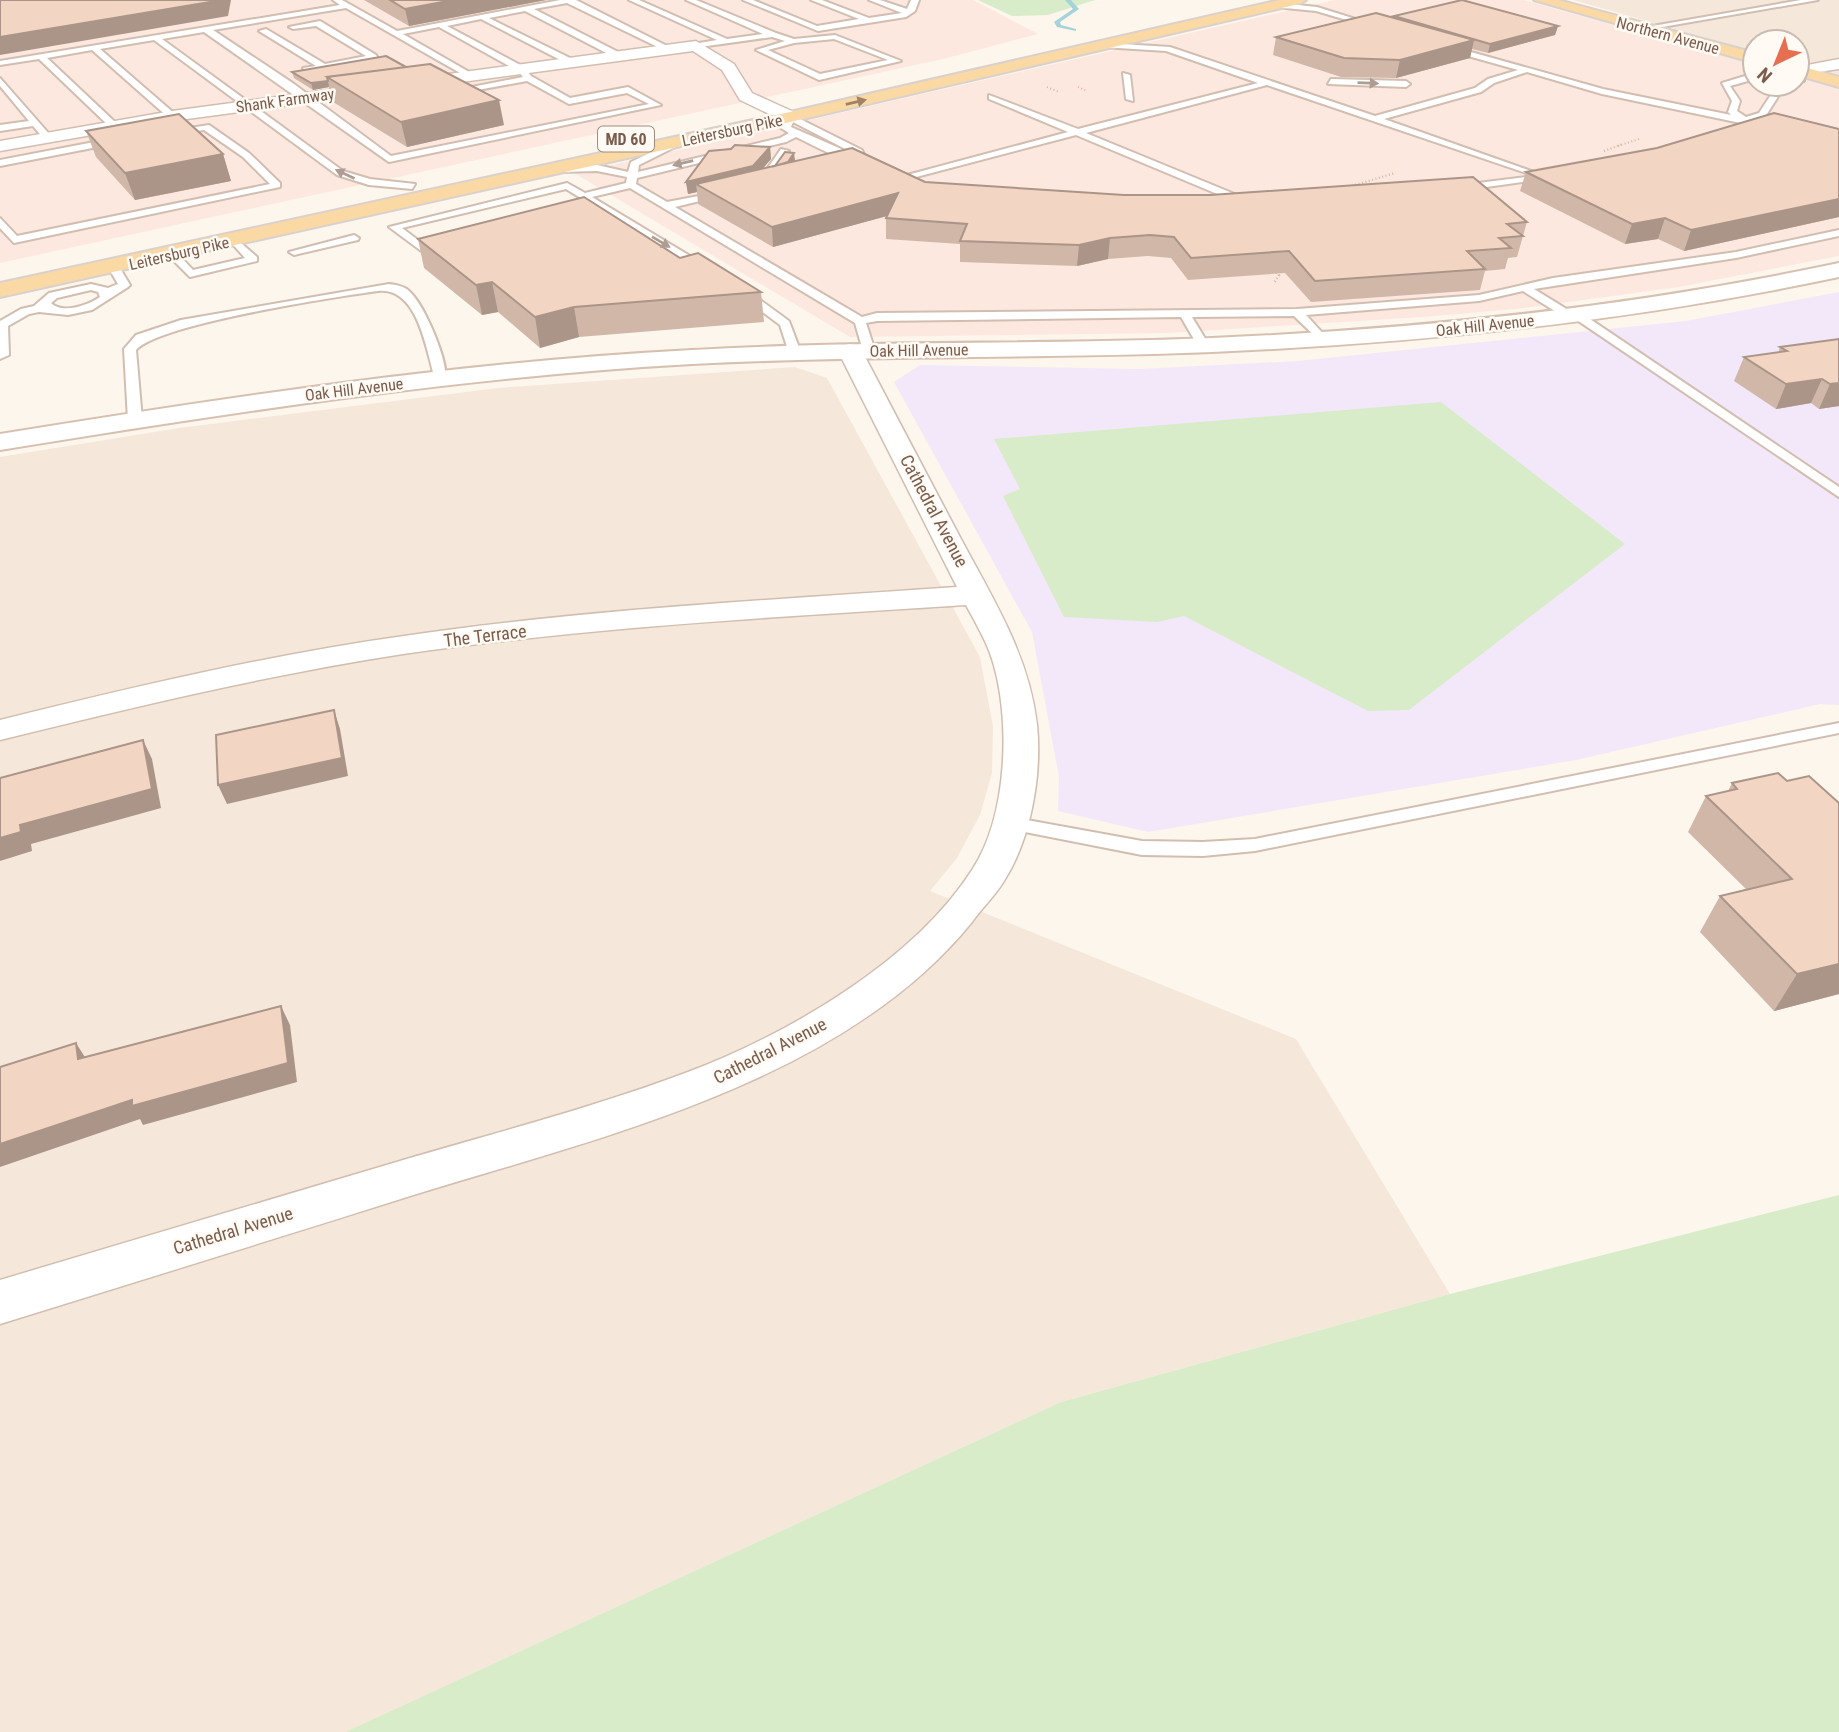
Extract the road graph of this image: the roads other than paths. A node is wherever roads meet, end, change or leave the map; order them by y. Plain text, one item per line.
1 (337, 0) edge
2 (570, 0) edge
3 (634, 0) edge
4 (690, 0) edge
5 (747, 0) edge
6 (815, 0) edge
7 (873, 0) edge
8 (915, 0) edge
9 (1252, 0) edge
10 (1299, 0) edge
11 (1541, 0) edge
12 (1814, 0) edge
13 (1278, 5) junction
14 (347, 6) junction
15 (527, 9) junction
16 (907, 12) junction
17 (485, 19) junction
18 (256, 21) junction
19 (871, 21) junction
20 (442, 26) junction
21 (1645, 28) junction
22 (818, 29) junction
23 (207, 30) junction
24 (263, 31) junction
25 (1392, 31) edge
26 (1164, 32) junction
27 (397, 33) junction
28 (772, 35) junction
29 (156, 38) junction
30 (726, 41) junction
31 (794, 41) junction
32 (1430, 42) edge
33 (1105, 45) junction
34 (696, 46) junction
35 (94, 48) junction
36 (669, 49) junction
37 (1167, 49) junction
38 (1741, 54) edge
39 (619, 56) junction
40 (41, 57) junction
41 (572, 62) junction
42 (0, 63) edge
43 (1839, 64) edge
44 (324, 67) junction
45 (1526, 70) junction
46 (1811, 70) edge
47 (300, 71) edge
48 (289, 74) dead end
49 (524, 74) junction
50 (1126, 75) dead end
51 (277, 76) junction
52 (472, 76) junction
53 (1811, 76) edge
54 (1741, 80) edge
55 (0, 81) edge
56 (1331, 82) edge
57 (1839, 82) edge
58 (1268, 83) junction
59 (1406, 85) edge
60 (459, 92) edge
61 (992, 97) dead end
62 (304, 98) junction
63 (1773, 98) edge
64 (1130, 99) dead end
65 (569, 101) junction
66 (251, 105) junction
67 (769, 107) junction
68 (172, 116) junction
69 (597, 117) junction
70 (1375, 119) junction
71 (142, 120) junction
72 (34, 123) junction
73 (113, 125) junction
74 (793, 125) junction
75 (1741, 125) junction
76 (0, 128) edge
77 (1787, 130) edge
78 (1078, 132) junction
79 (47, 137) junction
80 (129, 138) edge
81 (682, 141) junction
82 (0, 146) edge
83 (783, 151) edge
84 (861, 159) junction
85 (0, 163) edge
86 (874, 165) edge
87 (833, 166) edge
88 (545, 171) junction
89 (783, 178) edge
90 (632, 181) junction
91 (759, 183) junction
92 (412, 186) junction
93 (746, 187) edge
94 (919, 187) edge
95 (733, 190) edge
96 (1443, 190) edge
97 (584, 196) junction
98 (1254, 205) junction
99 (1266, 205) edge
100 (665, 206) junction
101 (603, 207) junction
102 (1220, 207) edge
103 (590, 210) edge
104 (0, 221) edge
105 (305, 225) junction
106 (1839, 233) edge
107 (354, 238) dead end
108 (327, 244) junction
109 (450, 244) edge
110 (294, 252) dead end
111 (114, 267) junction
112 (1839, 270) edge
113 (717, 276) edge
114 (0, 277) edge
115 (729, 284) edge
116 (22, 288) junction
117 (1525, 288) junction
118 (0, 290) edge
119 (112, 292) junction
120 (38, 308) junction
121 (25, 311) junction
122 (1297, 312) junction
123 (1185, 314) junction
124 (1574, 315) junction
125 (1, 326) edge
126 (1322, 339) junction
127 (860, 341) junction
128 (1203, 345) junction
129 (795, 353) junction
130 (0, 355) edge
131 (441, 379) junction
132 (135, 420) junction
133 (0, 442) edge
134 (1839, 493) edge
135 (978, 594) junction
136 (1839, 727) edge
137 (0, 730) edge
138 (1010, 824) junction
139 (0, 1301) edge

1 - 14 lane
2 - 15 lane
2 - 36 lane
3 - 30 lane
4 - 28 lane
5 - 22 lane
6 - 19 lane
7 - 16 lane
8 - 16 lane
9 - 67 main road, Leitersburg Pike / MD 60
10 - 13 main road, Leitersburg Pike / MD 60
11 - 21 main road, Northern Avenue
12 - 21 lane
13 - 25 lane
13 - 26 main road, Leitersburg Pike / MD 60
14 - 18 lane
14 - 27 lane
15 - 17 lane
15 - 39 lane
16 - 19 lane
17 - 20 lane
17 - 41 lane
18 - 23 lane
18 - 24 lane
19 - 22 lane
20 - 27 lane
20 - 49 lane
21 - 38 main road, Northern Avenue
22 - 28 lane
23 - 29 lane
23 - 51 lane
24 - 44 lane
24 - 44 lane
26 - 33 main road, Leitersburg Pike / MD 60
26 - 37 lane
27 - 52 lane
28 - 30 lane
28 - 31 lane
29 - 35 lane
29 - 66 lane
30 - 34 lane
31 - 31 lane
32 - 45 lane
33 - 37 lane
74 -> 33 main road, Leitersburg Pike / MD 60
34 - 36 street, Shank Farmway
34 - 67 street
35 - 40 lane
35 - 68 lane
36 - 39 street, Shank Farmway
37 - 58 lane
39 - 41 street, Shank Farmway
40 - 42 lane
40 - 73 lane
41 - 49 street, Shank Farmway
43 - 46 street
44 - 47 lane
45 - 70 lane
45 - 75 lane
48 - 51 lane
49 - 52 street, Shank Farmway
49 - 60 lane
49 - 65 lane
50 - 64 lane
51 - 62 lane
52 - 62 street, Shank Farmway
53 - 57 main road
54 - 75 lane
55 - 72 lane
56 -> 59 lane
58 - 70 lane
58 - 78 lane
61 - 78 lane
62 - 66 street, Shank Farmway
62 - 69 lane
63 - 75 lane
65 - 69 lane
65 - 69 lane
66 - 68 street, Shank Farmway
92 -> 66 lane
67 - 74 street
67 - 92 main road, Leitersburg Pike / MD 60
68 - 71 street, Shank Farmway
70 - 96 lane
71 - 73 street, Shank Farmway
71 - 104 lane
72 - 76 lane
72 - 79 lane
73 - 79 street, Shank Farmway
74 - 81 main road, Leitersburg Pike / MD 60
74 - 84 lane
74 - 84 lane
74 -> 90 lane
75 - 77 lane
78 - 94 lane
78 - 98 lane
79 - 82 street, Shank Farmway
80 - 85 lane
81 - 88 main road, Leitersburg Pike / MD 60
81 - 90 lane
83 - 91 lane
84 - 86 lane
84 - 87 lane
88 - 90 lane
88 - 105 main road, Leitersburg Pike / MD 60
89 - 91 lane
90 - 97 lane
90 - 100 lane
91 - 93 lane
92 - 114 main road, Leitersburg Pike / MD 60
95 - 100 lane
97 - 101 lane
97 - 109 lane
98 - 99 lane
98 - 102 lane
100 - 127 lane
101 - 103 lane
101 -> 113 lane
105 - 108 lane
105 - 111 main road, Leitersburg Pike / MD 60
106 - 117 lane
107 - 108 lane
108 - 110 lane
111 - 116 main road, Leitersburg Pike / MD 60
111 - 119 lane
112 - 124 street, Oak Hill Avenue
115 - 129 lane
116 - 118 main road, Leitersburg Pike / MD 60
116 - 121 lane
117 - 122 lane
117 - 124 lane
119 - 120 lane
119 - 120 lane
120 - 121 lane
121 - 125 lane
122 - 123 lane
122 - 126 lane
123 - 127 lane
123 - 128 lane
124 - 126 street, Oak Hill Avenue
124 - 134 lane
125 - 130 lane
126 - 128 street, Oak Hill Avenue
127 - 128 street, Oak Hill Avenue
127 - 129 street, Oak Hill Avenue
127 - 135 street, Cathedral Avenue
129 - 131 street, Oak Hill Avenue
131 - 132 street, Oak Hill Avenue
131 - 132 lane
132 - 133 street, Oak Hill Avenue
135 - 137 street, The Terrace
135 - 138 street, Cathedral Avenue
136 - 138 lane
138 - 139 street, Cathedral Avenue

